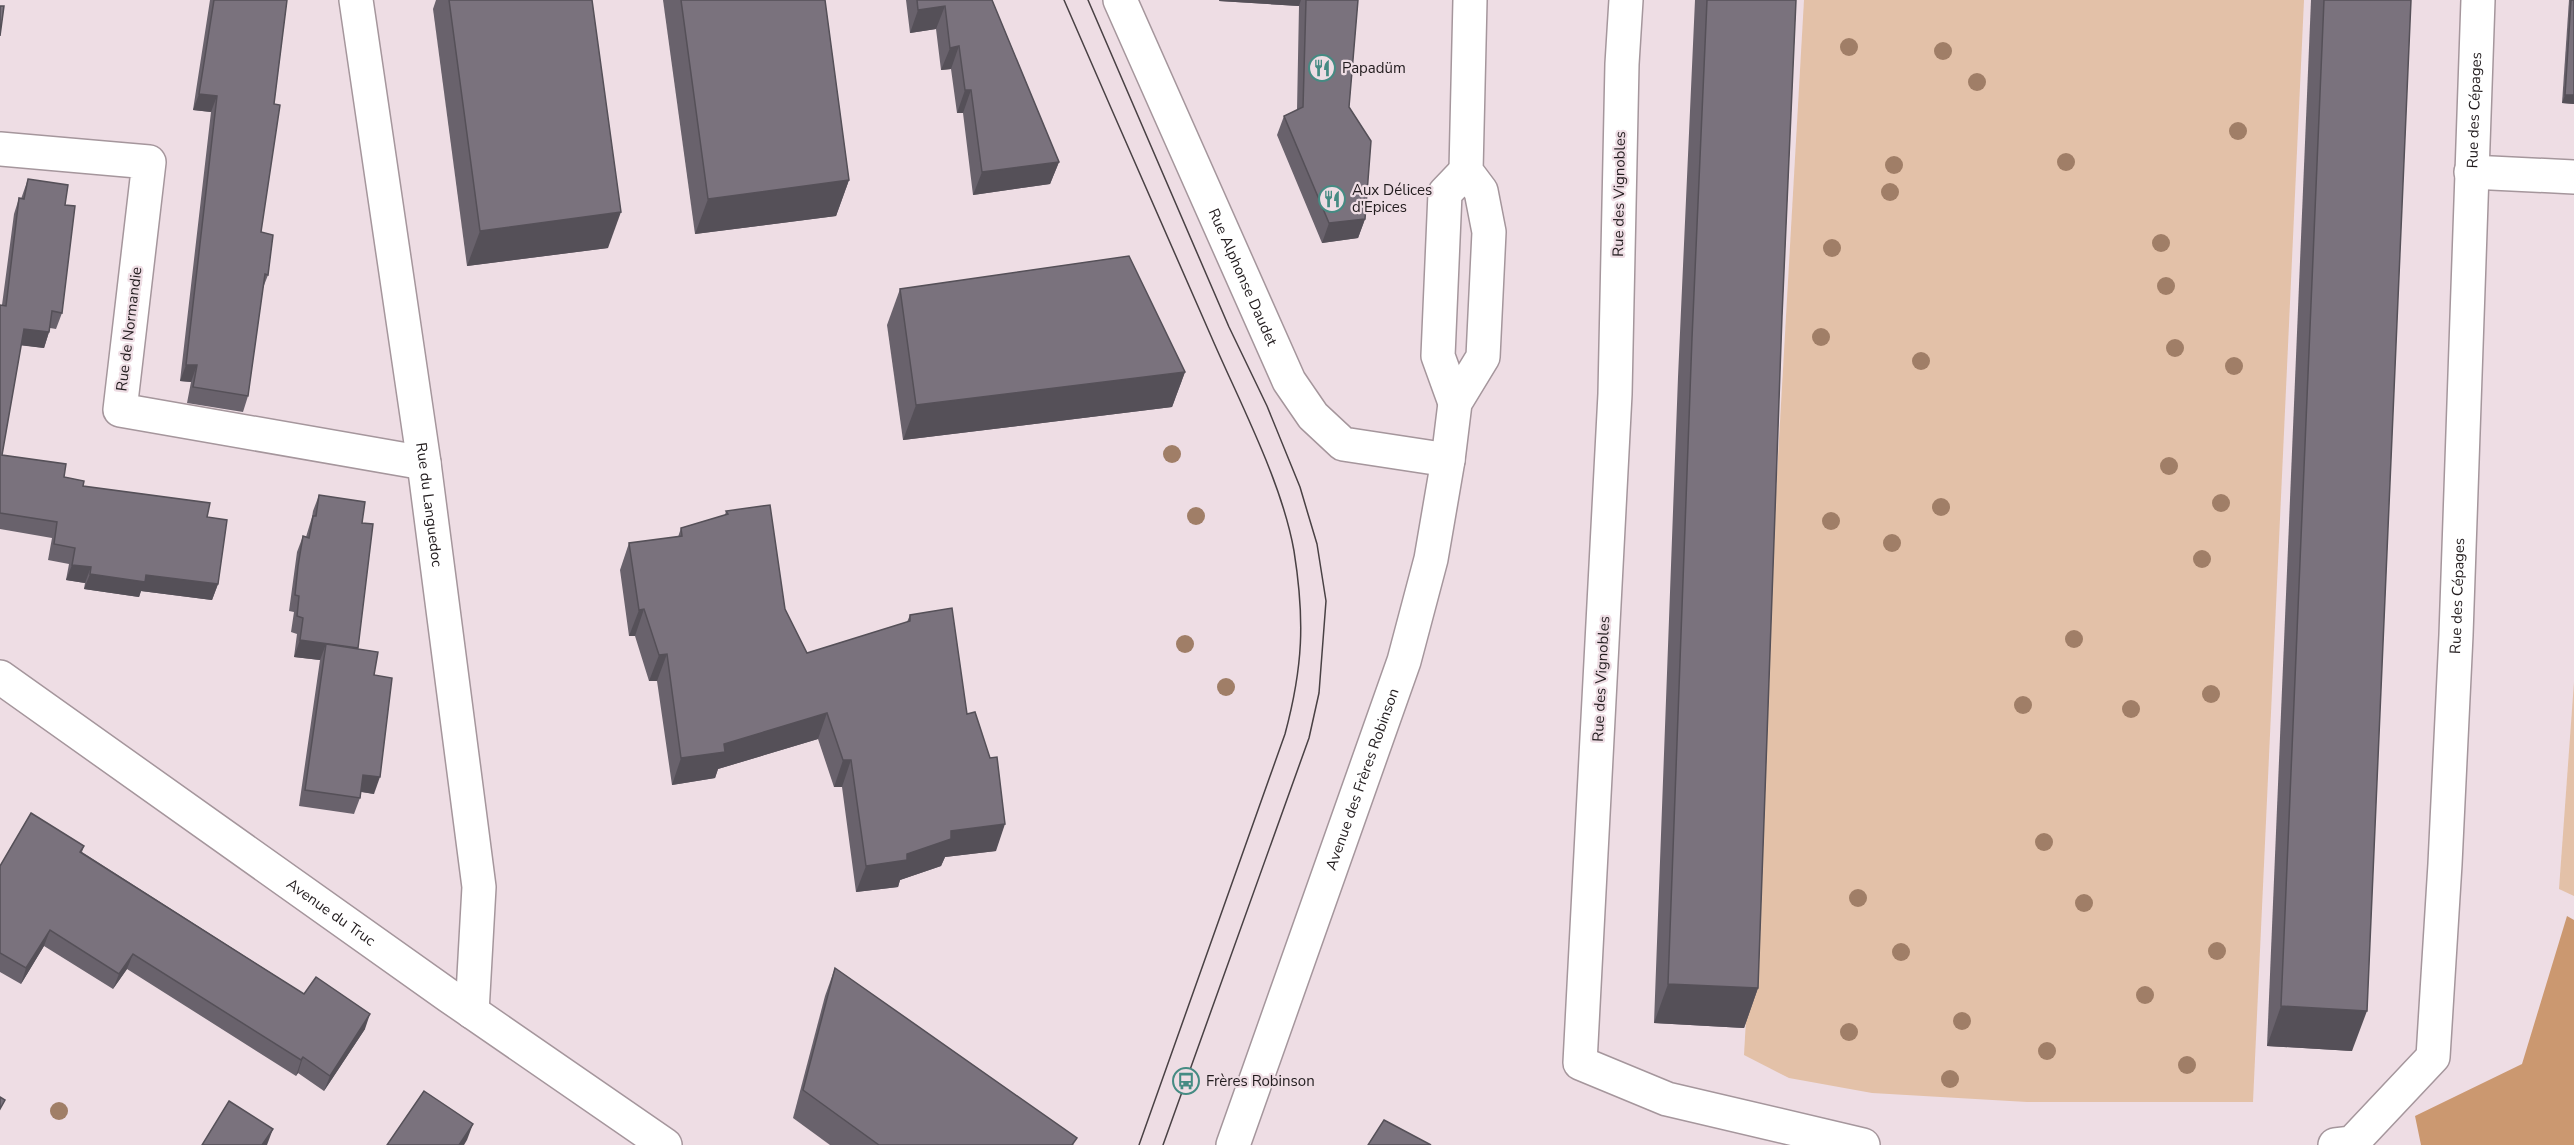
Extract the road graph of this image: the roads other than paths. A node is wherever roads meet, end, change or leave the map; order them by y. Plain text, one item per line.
1 (356, 0) edge
2 (1120, 0) edge
3 (1470, 0) edge
4 (1626, 0) edge
5 (2478, 0) edge
6 (0, 149) edge
7 (1466, 171) junction
8 (2471, 172) junction
9 (2574, 177) edge
10 (1455, 403) junction
11 (1448, 460) junction
12 (424, 463) junction
13 (0, 677) edge
14 (472, 1012) junction
15 (665, 1145) edge
16 (1233, 1145) edge
17 (1863, 1145) edge
18 (2335, 1145) edge

1 - 12 street, Rue du Languedoc
2 - 11 street, Rue Alphonse Daudet
3 - 7 street
4 - 17 street, Rue des Vignobles
5 - 8 street, Rue des Cépages
6 - 12 street, Rue de Normandie
7 - 10 street, Avenue des Frères Robinson
7 - 10 street, Avenue des Frères Robinson
8 - 9 street
8 - 18 street, Rue des Cépages
10 - 11 street, Avenue des Frères Robinson
11 - 16 street, Avenue des Frères Robinson
12 - 14 street, Rue du Languedoc
13 - 14 street, Avenue du Truc
14 - 15 street, Avenue du Truc

